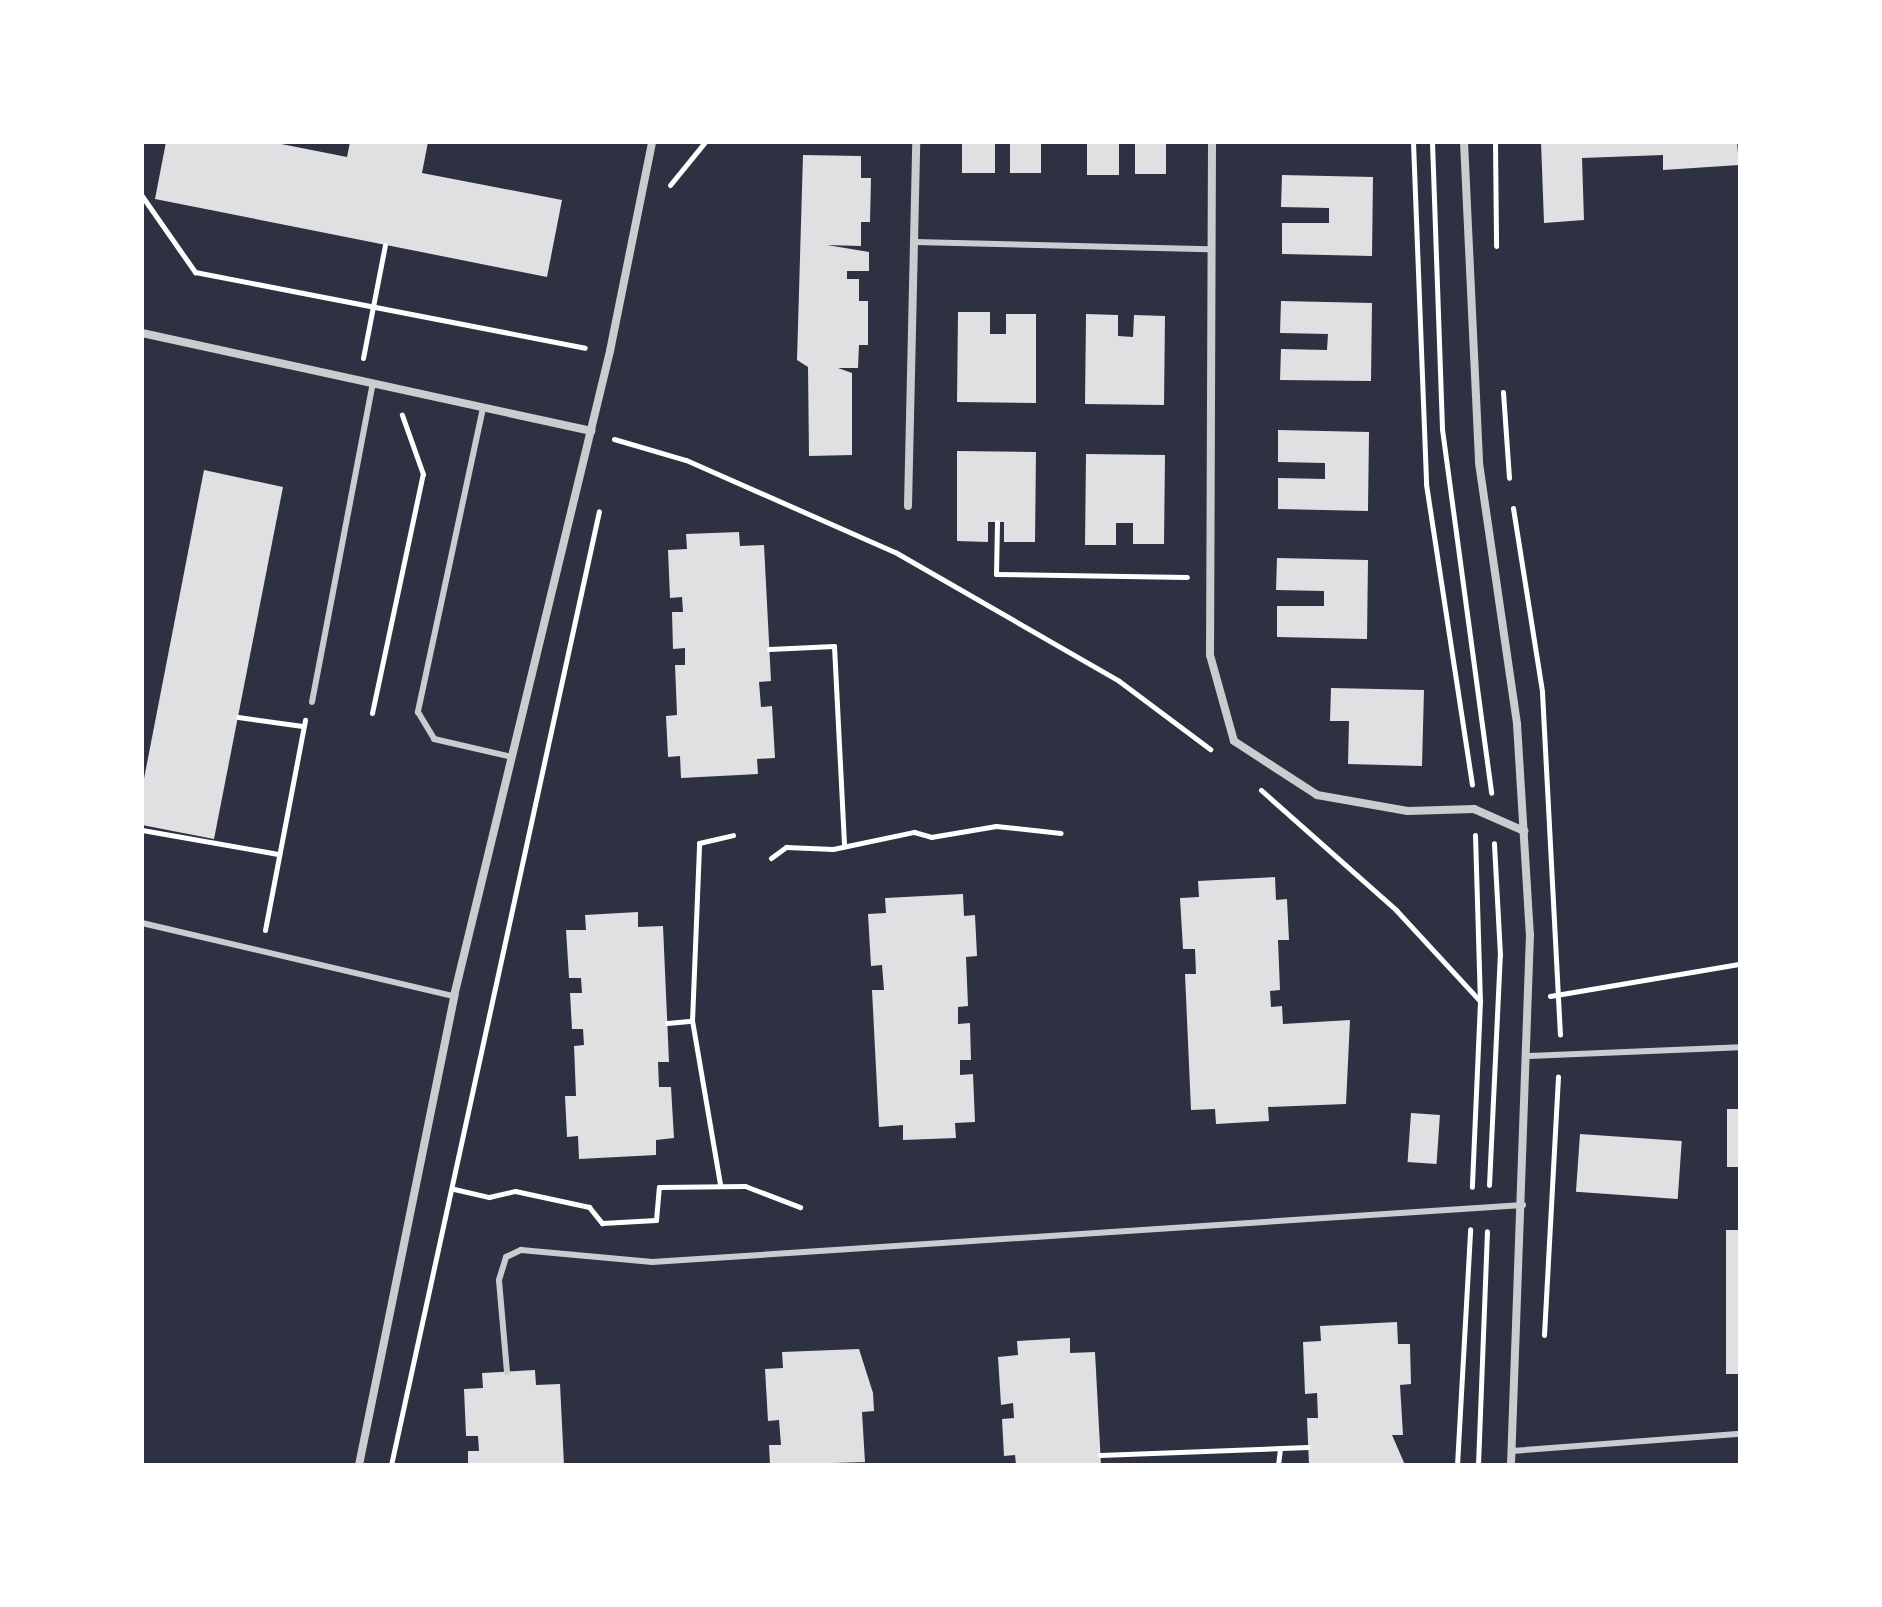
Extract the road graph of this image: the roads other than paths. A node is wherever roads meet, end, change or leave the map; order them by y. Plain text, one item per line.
1 (652, 142) edge
2 (916, 142) edge
3 (1212, 142) edge
4 (1464, 142) edge
5 (915, 242) junction
6 (1209, 249) junction
7 (142, 333) edge
8 (373, 383) junction
9 (483, 408) junction
10 (591, 431) junction
11 (908, 506) dead end
12 (312, 702) road end
13 (512, 757) junction
14 (1524, 831) junction
15 (142, 923) edge
16 (454, 996) junction
17 (1740, 1047) edge
18 (1529, 1056) junction
19 (1523, 1205) junction
20 (507, 1372) dead end
21 (1740, 1434) edge
22 (1512, 1451) junction
23 (359, 1465) edge
24 (1511, 1465) edge

1 - 10 street
2 - 5 street
3 - 6 street
4 - 14 street
5 - 6 lane
5 - 11 street
6 - 14 street
7 - 8 street
8 - 9 street
8 - 12 lane
9 - 10 street
9 - 13 lane
10 - 13 street
13 - 16 street
14 - 18 street
15 - 16 lane
16 - 23 street
17 - 18 lane
18 - 19 street
19 - 20 lane
19 - 22 street
21 - 22 lane
22 - 24 street

